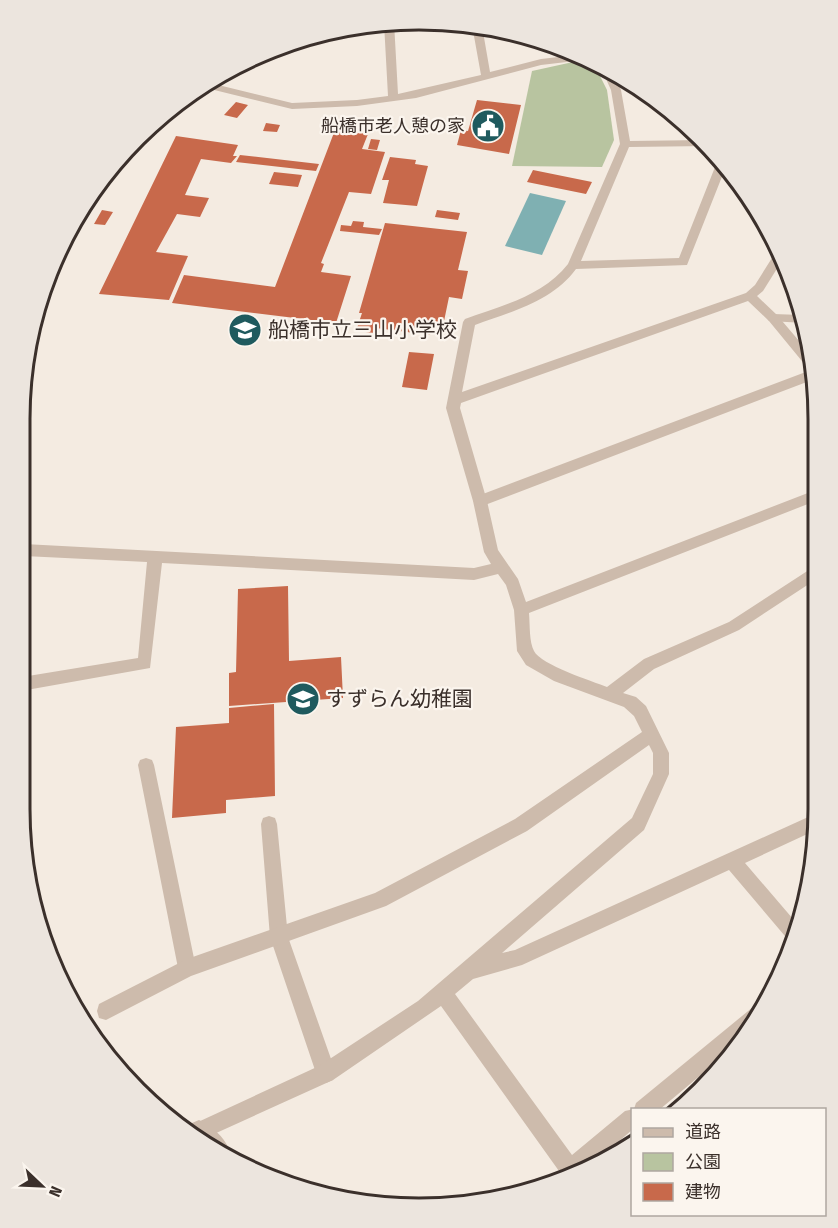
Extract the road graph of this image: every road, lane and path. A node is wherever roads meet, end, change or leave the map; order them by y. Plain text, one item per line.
1 (389, 31) edge
2 (479, 34) edge
3 (562, 58) edge
4 (486, 76) junction
5 (611, 81) edge
6 (216, 88) edge
7 (393, 98) junction
8 (693, 143) edge
9 (625, 144) junction
10 (718, 171) edge
11 (775, 263) edge
12 (573, 265) junction
13 (750, 296) junction
14 (773, 318) junction
15 (795, 319) edge
16 (803, 353) edge
17 (806, 377) edge
18 (454, 400) junction
19 (808, 498) edge
20 (480, 501) junction
21 (30, 550) edge
22 (155, 557) junction
23 (501, 567) junction
24 (808, 578) edge
25 (521, 610) junction
26 (30, 683) edge
27 (608, 695) junction
28 (652, 734) junction
29 (146, 765) dead end
30 (269, 824) dead end
31 (807, 826) edge
32 (732, 861) junction
33 (789, 928) edge
34 (279, 937) junction
35 (187, 968) junction
36 (468, 971) junction
37 (443, 993) junction
38 (106, 1011) dead end
39 (736, 1033) edge
40 (326, 1073) junction
41 (645, 1108) edge
42 (631, 1120) edge
43 (199, 1130) edge
44 (585, 1161) edge
45 (569, 1168) edge

1 - 7 street
2 - 4 street
3 - 4 street
4 - 7 street
5 - 9 street
6 - 7 street
8 - 9 street
9 - 12 street
10 - 12 street
11 - 13 street
12 - 18 street
13 - 14 street
13 - 18 street
14 - 15 street
14 - 16 street
17 - 20 street
18 - 20 street
19 - 25 street
20 - 23 street
21 - 22 street
22 - 23 street
22 - 26 street
23 - 25 street
24 - 27 street
25 - 27 street
27 - 28 street
28 - 34 street
28 - 36 street
29 - 35 street
30 - 34 street
31 - 32 street
32 - 33 street
32 - 36 street
34 - 35 street
34 - 40 street
35 - 38 street
36 - 37 street
37 - 40 street
37 - 45 street
39 - 41 street
40 - 43 street
42 - 44 street

